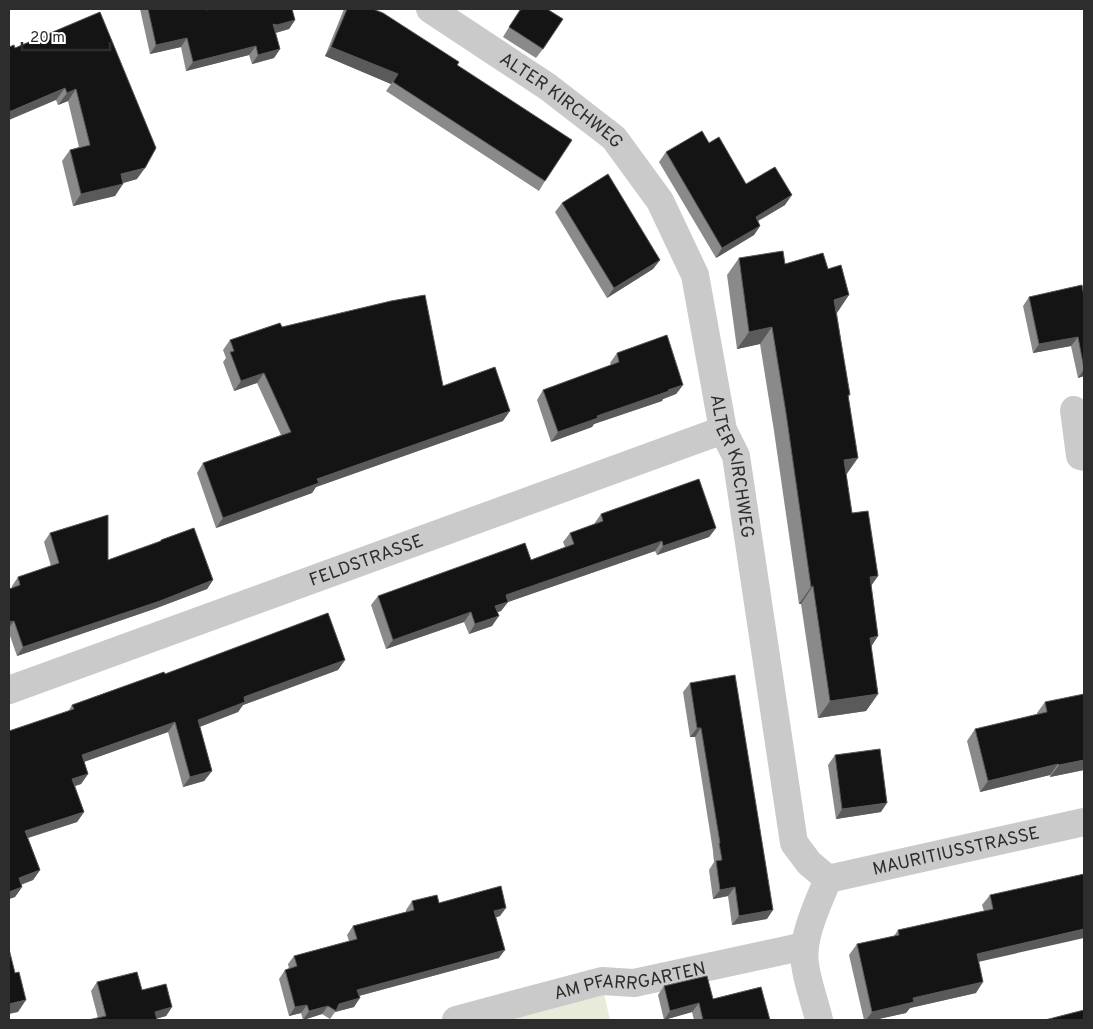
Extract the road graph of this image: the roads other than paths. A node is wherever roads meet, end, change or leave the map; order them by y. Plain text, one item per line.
1 (430, 9) edge
2 (1074, 410) dead end
3 (723, 430) junction
4 (1084, 457) edge
5 (9, 690) edge
6 (1084, 822) edge
7 (828, 880) junction
8 (805, 946) junction
9 (456, 1020) edge
10 (819, 1020) edge

1 - 3 street, ALTER KIRCHWEG
2 - 4 street
3 - 5 street, FELDSTRASSE
3 - 7 street, ALTER KIRCHWEG
6 - 7 street, MAURITIUSSTRASSE
7 - 8 street
8 - 9 street, AM PFARRGARTEN
8 - 10 street

